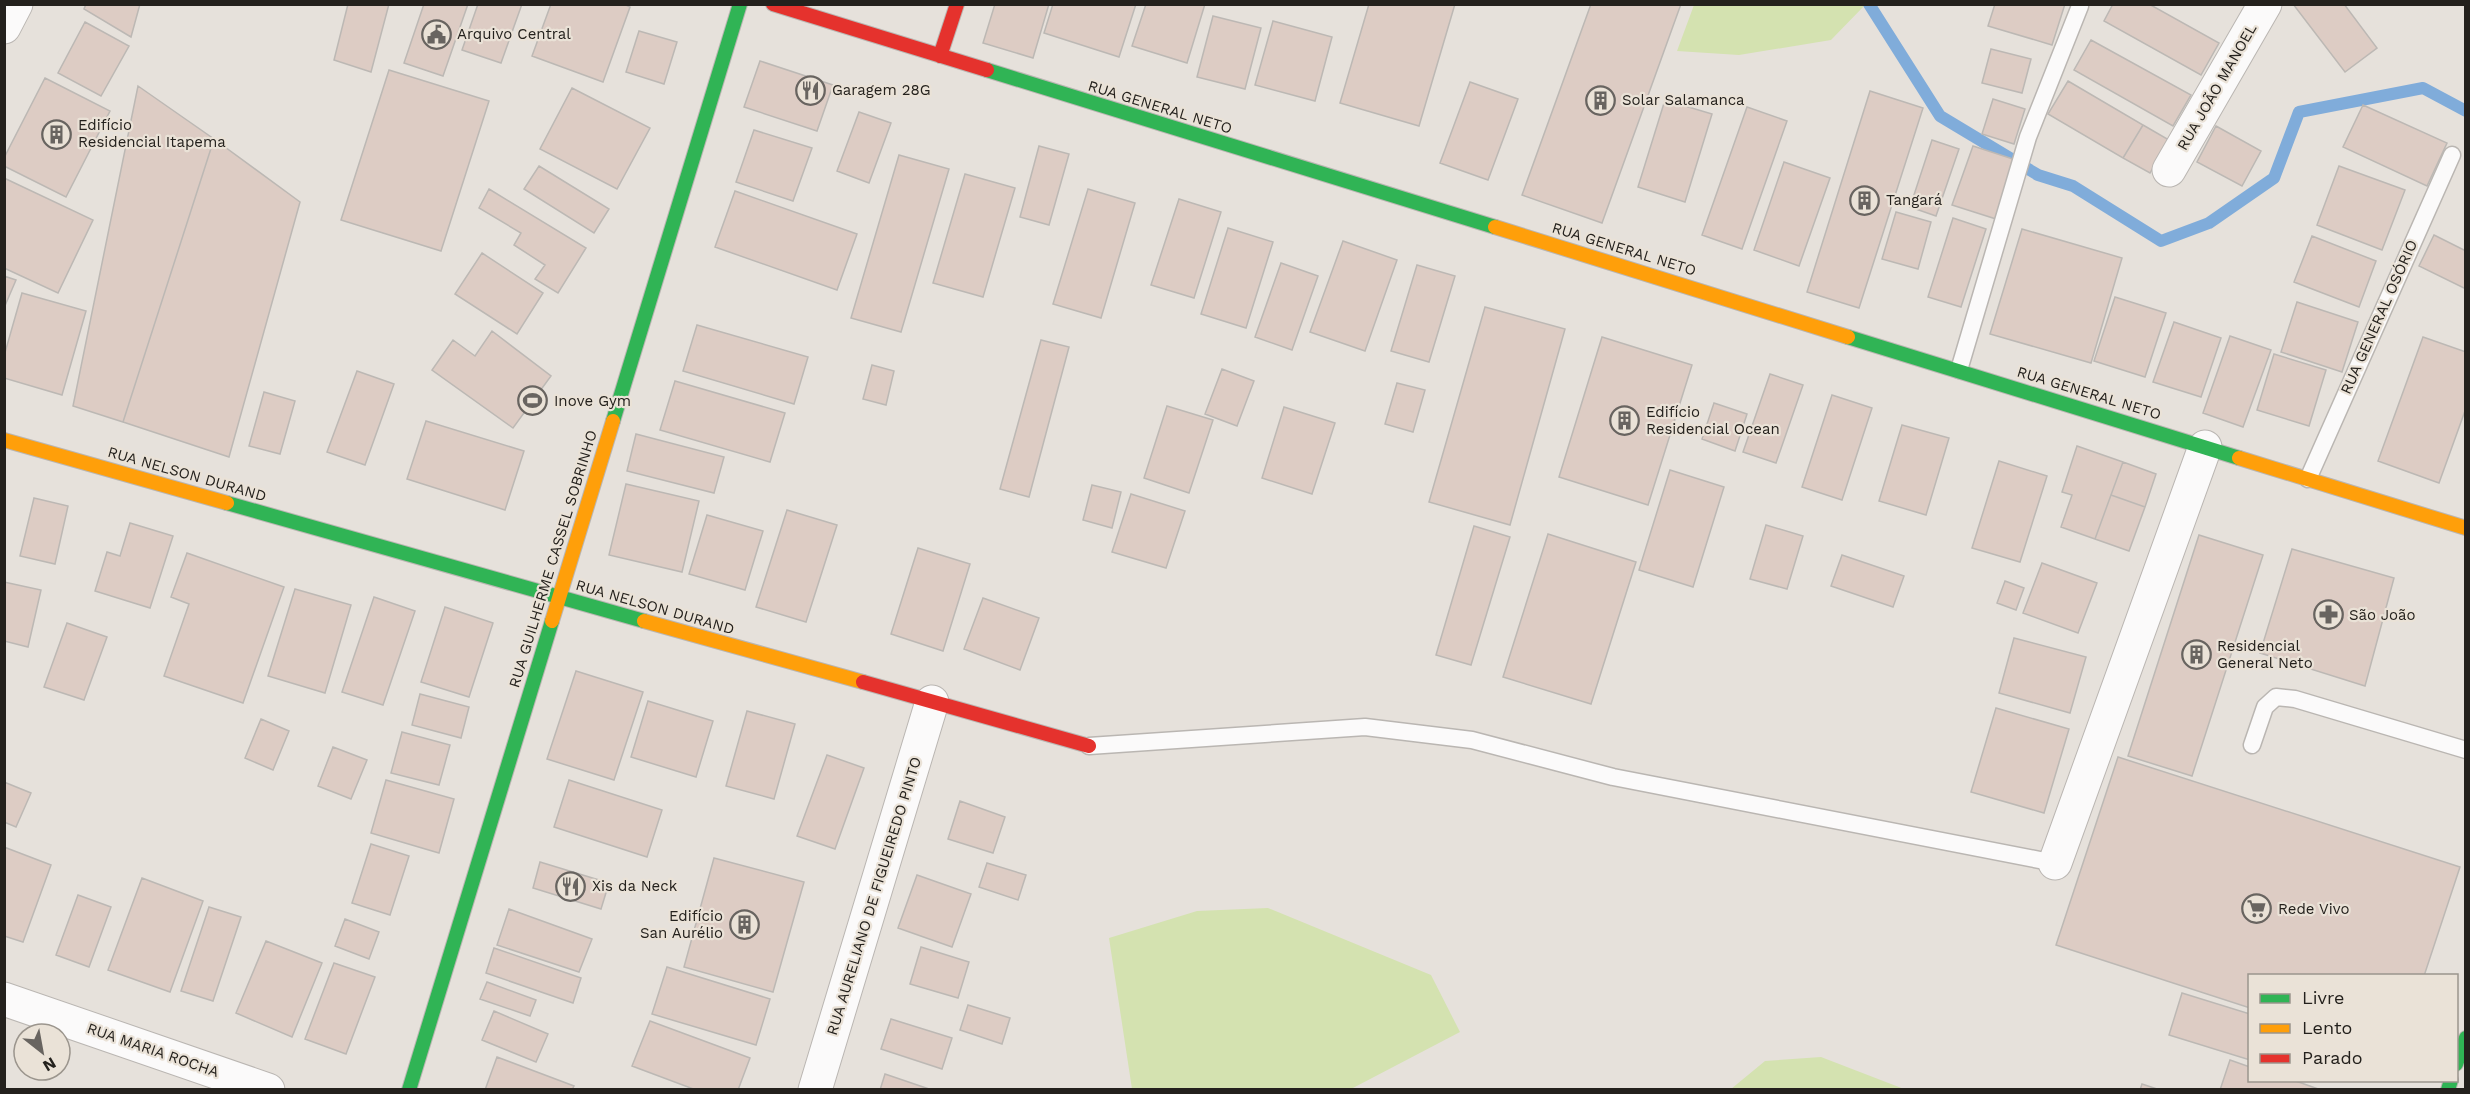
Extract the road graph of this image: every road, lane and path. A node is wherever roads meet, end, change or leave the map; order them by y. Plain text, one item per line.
1 (16, 4) edge
2 (740, 4) edge
3 (773, 4) edge
4 (957, 4) edge
5 (2265, 4) edge
6 (2080, 6) edge
7 (4, 27) edge
8 (940, 56) junction
9 (2452, 154) dead end
10 (2169, 170) dead end
11 (1959, 370) junction
12 (4, 440) edge
13 (2205, 447) junction
14 (2308, 479) junction
15 (2466, 528) edge
16 (559, 597) junction
17 (932, 702) junction
18 (2252, 745) dead end
19 (1089, 746) joint
20 (2466, 750) edge
21 (2055, 863) joint
22 (4, 999) edge
23 (2466, 1038) edge
24 (2458, 1061) edge
25 (267, 1089) edge
26 (409, 1089) edge
27 (815, 1089) edge

1 - 7 street
2 - 16 street, RUA GUILHERME CASSEL SOBRINHO
3 - 8 street, RUA GENERAL NETO
4 - 8 street
5 - 10 street, RUA JOÃO MANOEL
6 - 11 lane
8 - 11 street, RUA GENERAL NETO
9 - 14 lane, RUA GENERAL OSÓRIO
11 - 13 street, RUA GENERAL NETO
12 - 16 street, RUA NELSON DURAND
13 - 14 street, RUA GENERAL NETO
13 - 21 street
14 - 15 street, RUA GENERAL NETO
16 - 17 street, RUA NELSON DURAND
16 - 26 street, RUA GUILHERME CASSEL SOBRINHO
17 - 19 street, RUA NELSON DURAND
17 - 27 street, RUA AURELIANO DE FIGUEIREDO PINTO
18 - 20 lane
19 - 21 lane
22 - 25 street, RUA MARIA ROCHA
23 - 24 street

